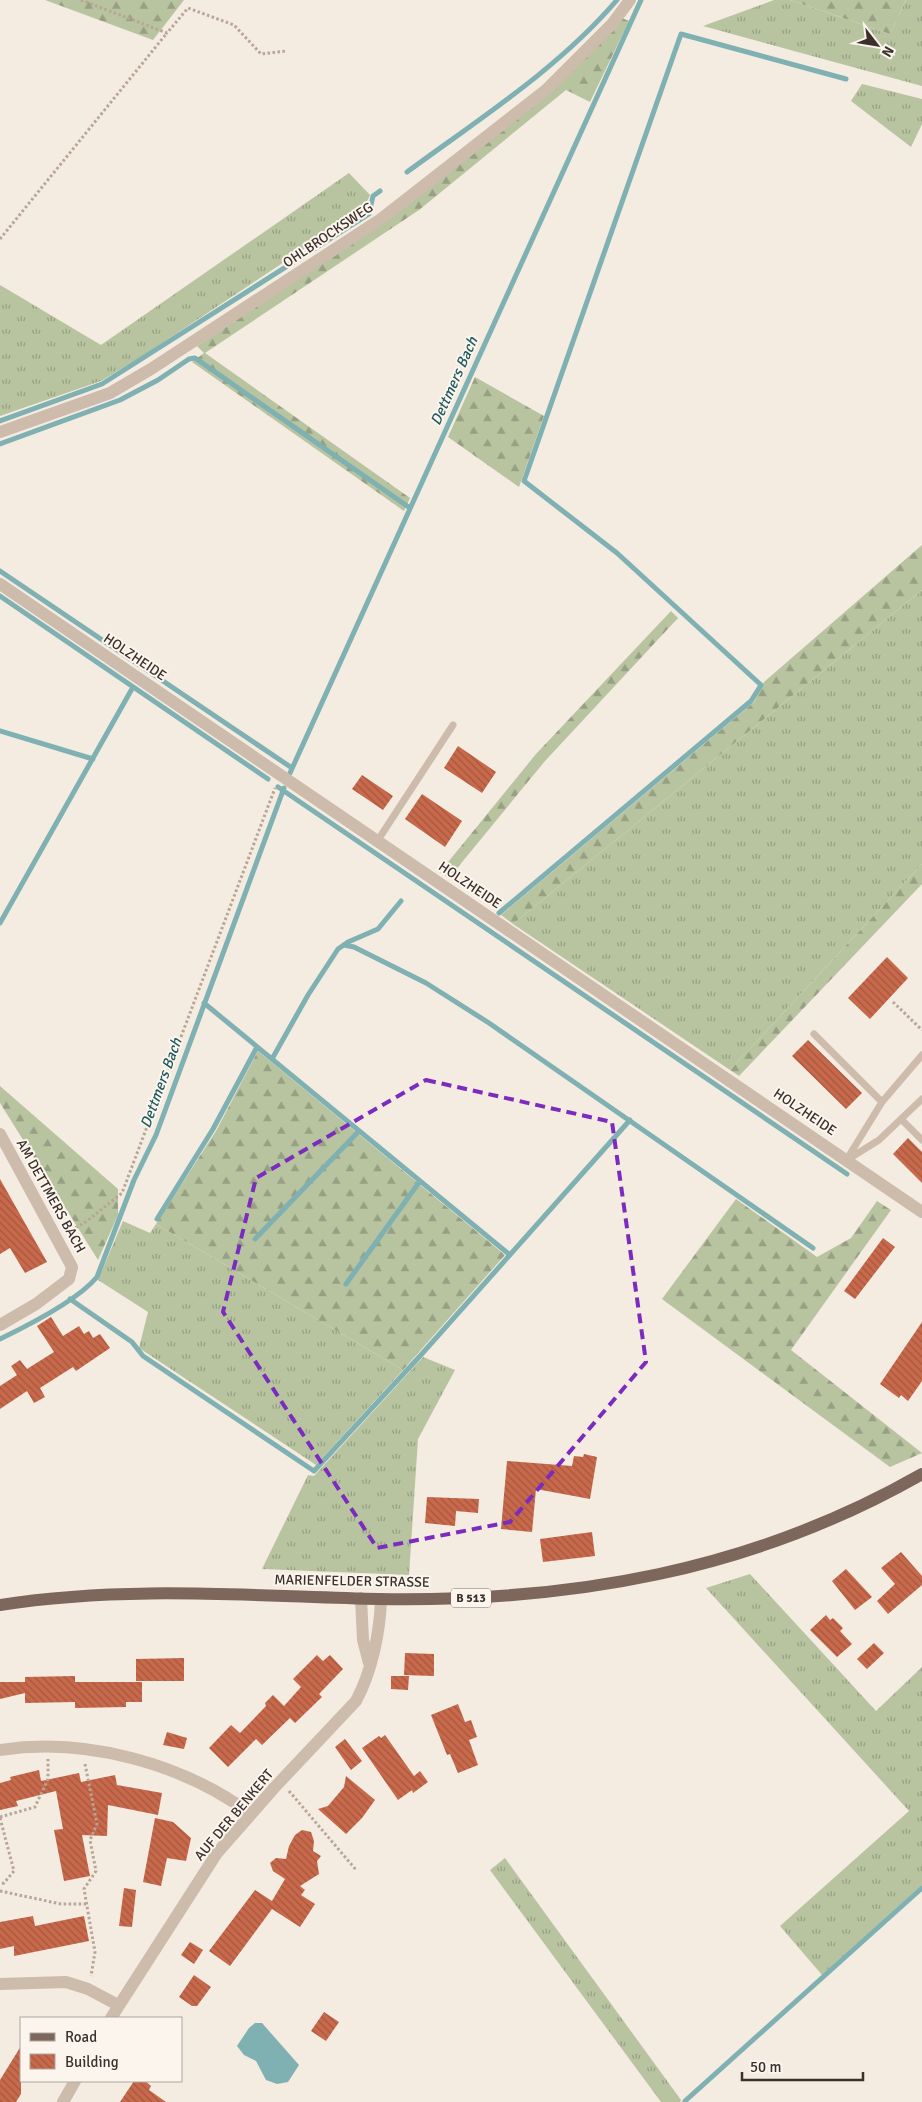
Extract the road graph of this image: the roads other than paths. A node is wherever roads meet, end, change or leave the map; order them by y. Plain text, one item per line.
1 (630, 0) edge
2 (0, 432) edge
3 (0, 584) edge
4 (453, 725) dead end
5 (378, 840) junction
6 (814, 1034) dead end
7 (922, 1055) edge
8 (922, 1099) edge
9 (882, 1102) junction
10 (901, 1119) junction
11 (0, 1134) edge
12 (922, 1140) edge
13 (847, 1159) junction
14 (922, 1212) edge
15 (0, 1325) edge
16 (922, 1474) edge
17 (360, 1598) junction
18 (380, 1599) junction
19 (0, 1605) edge
20 (369, 1663) junction
21 (0, 1750) edge
22 (250, 1814) junction
23 (0, 1984) edge
24 (118, 2005) junction
25 (112, 2017) edge
26 (74, 2082) edge
27 (63, 2102) edge

1 - 2 street, OHLBROCKSWEG
3 - 5 street, HOLZHEIDE
4 - 5 lane
5 - 13 street, HOLZHEIDE
6 - 9 lane
7 - 9 lane
8 - 10 lane
9 - 13 lane
10 - 12 lane
10 - 13 lane
11 - 15 street, AM DETTMERS BACH
13 - 14 street, HOLZHEIDE
16 - 18 main road, MARIENFELDER STRASSE / B 513
17 - 18 main road, MARIENFELDER STRASSE / B 513
17 - 19 main road, MARIENFELDER STRASSE / B 513
17 - 20 street, AUF DER BENKERT
18 - 20 street, AUF DER BENKERT
20 - 22 street, AUF DER BENKERT
21 - 22 street
22 - 24 street, AUF DER BENKERT
23 - 24 street
24 - 25 street, AUF DER BENKERT
26 - 27 street

